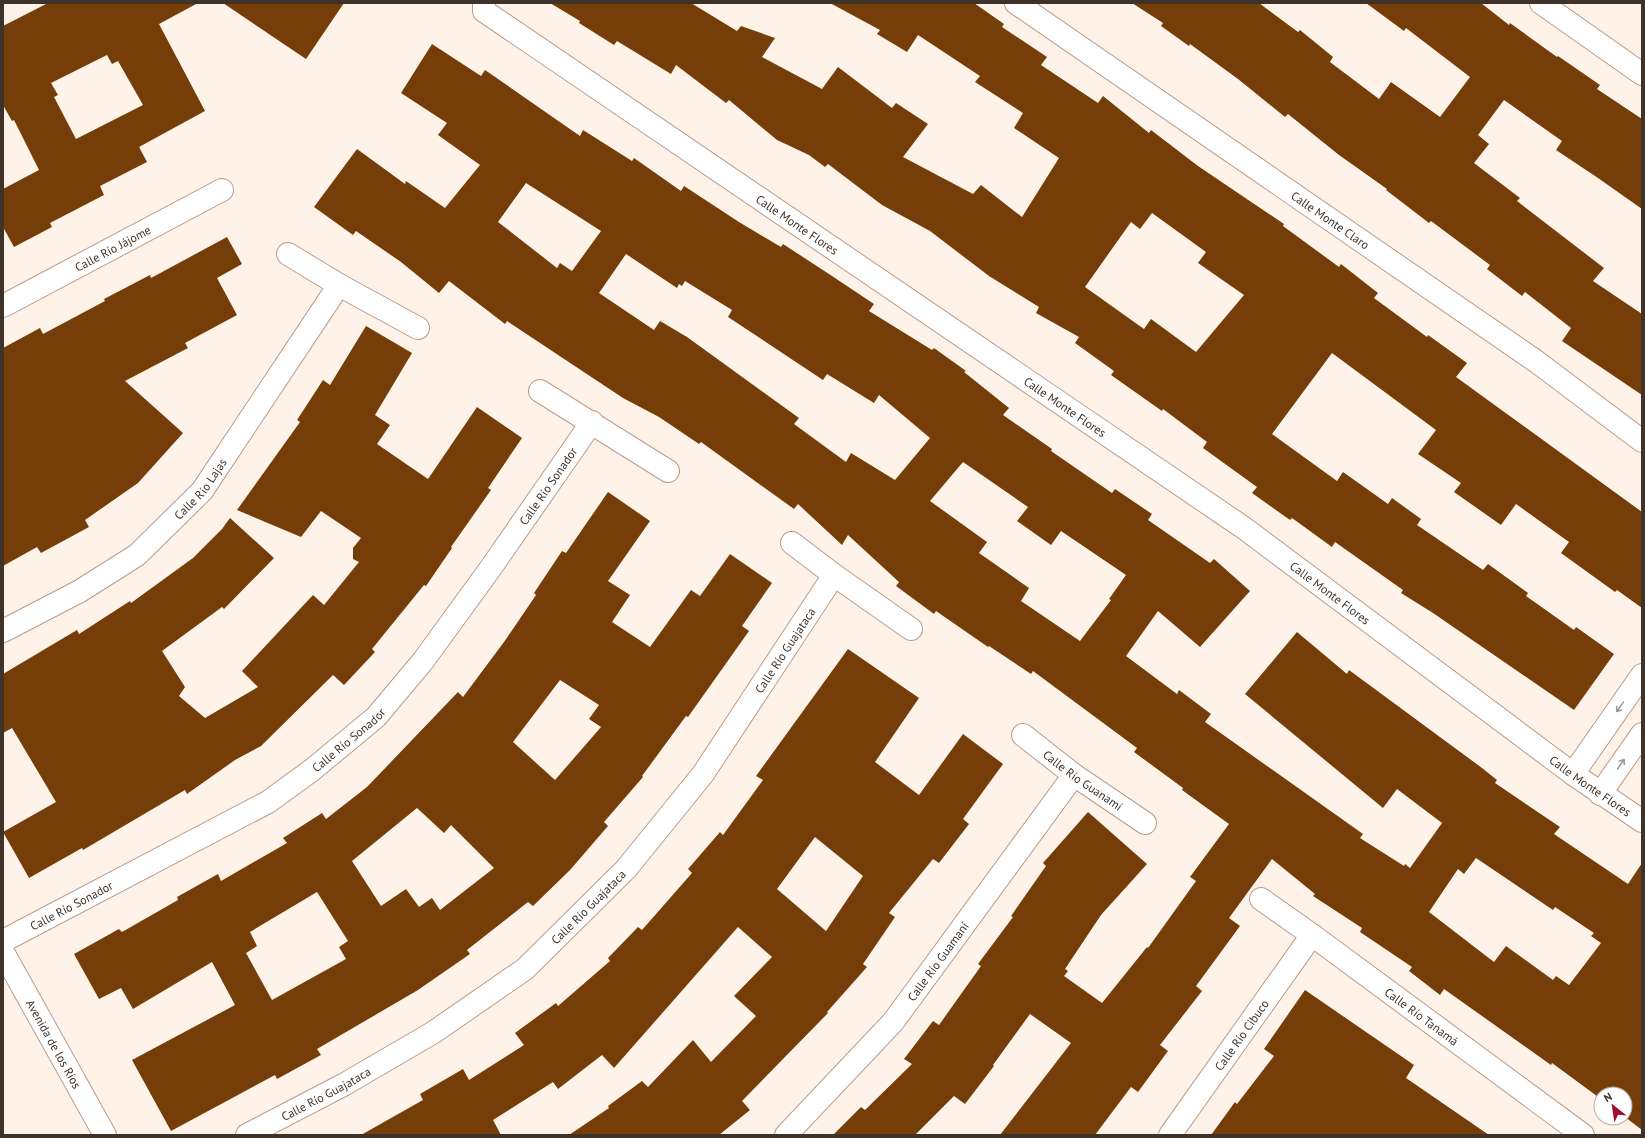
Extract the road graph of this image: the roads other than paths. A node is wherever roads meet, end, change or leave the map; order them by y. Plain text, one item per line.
1 (484, 3) edge
2 (1016, 3) edge
3 (1541, 3) edge
4 (1642, 74) edge
5 (222, 190) dead end
6 (288, 254) dead end
7 (339, 285) junction
8 (3, 306) edge
9 (418, 328) dead end
10 (540, 391) dead end
11 (592, 422) junction
12 (1642, 441) edge
13 (668, 471) dead end
14 (792, 543) dead end
15 (834, 575) junction
16 (911, 629) dead end
17 (3, 631) edge
18 (1642, 675) edge
19 (1642, 734) edge
20 (1023, 735) dead end
21 (1573, 774) junction
22 (1074, 775) junction
23 (1600, 794) junction
24 (1642, 821) edge
25 (1145, 823) dead end
26 (1261, 899) dead end
27 (1312, 935) junction
28 (3, 941) edge
29 (3, 952) edge
30 (105, 1135) edge
31 (247, 1135) edge
32 (786, 1135) edge
33 (1170, 1135) edge
34 (1583, 1135) edge

1 - 21 street, Calle Monte Flores
2 - 12 street, Calle Monte Claro
3 - 4 street
5 - 8 street, Calle Río Jájome
6 - 7 street
7 - 9 street
7 - 17 street, Calle Río Lajas
10 - 11 street
11 - 13 street
11 - 28 street, Calle Río Sonador
14 - 15 street
15 - 16 street
15 - 31 street, Calle Río Guajataca
18 -> 21 street
23 -> 19 street
20 - 22 street, Calle Río Guanamí
21 - 23 street, Calle Monte Flores
22 - 25 street, Calle Río Guanamí
22 - 32 street, Calle Río Guamaní
23 - 24 street, Calle Monte Flores
26 - 27 street, Calle Río Tanamá
27 - 33 street, Calle Río Cibuco
27 - 34 street, Calle Río Tanamá
29 - 30 street, Avenida de los Ríos

